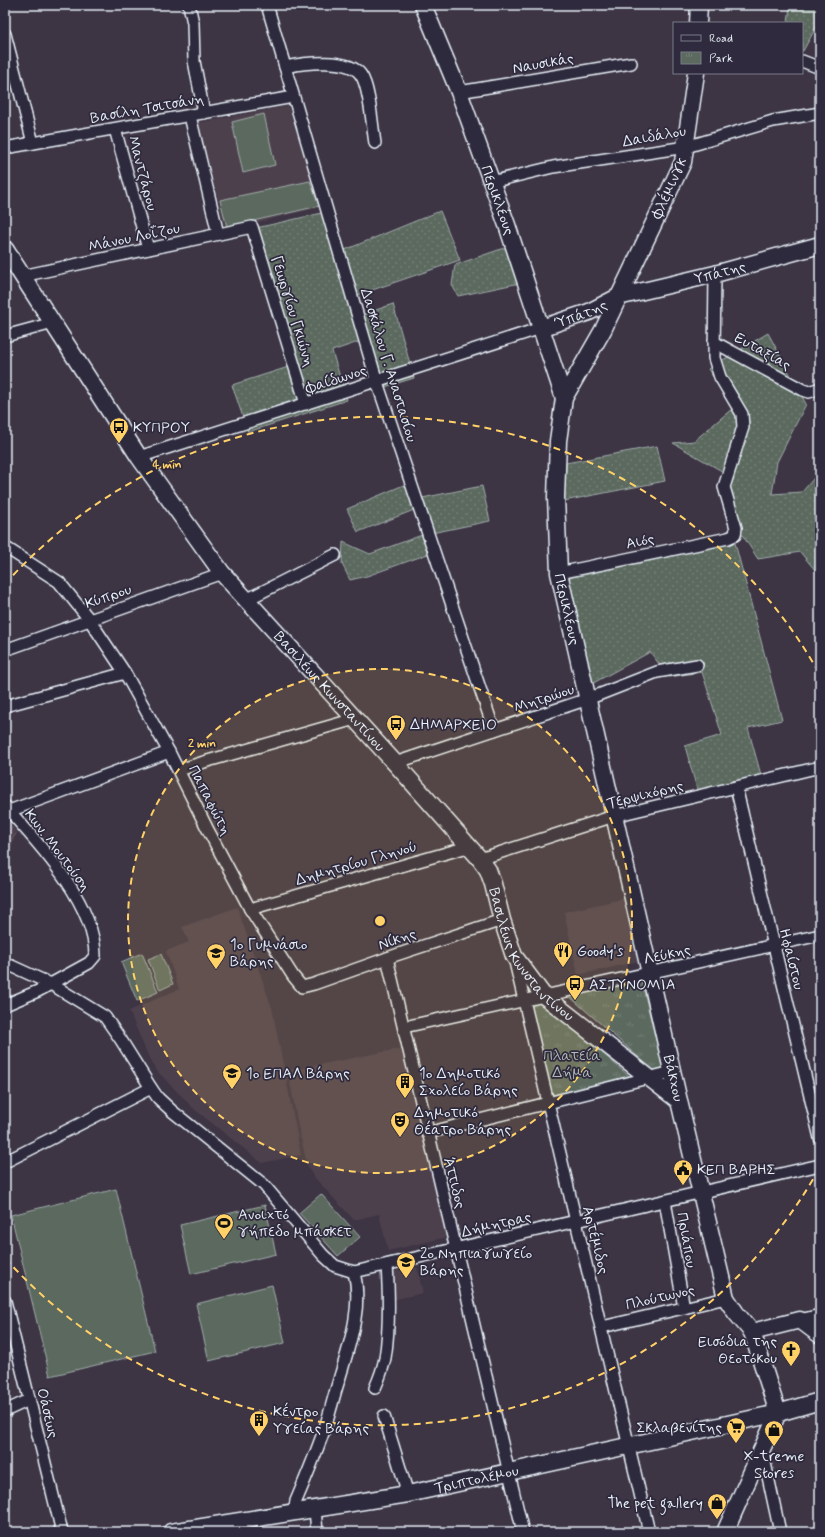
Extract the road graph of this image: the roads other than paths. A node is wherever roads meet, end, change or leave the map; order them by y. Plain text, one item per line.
1 (189, 5) edge
2 (267, 5) edge
3 (423, 5) edge
4 (699, 5) edge
5 (698, 22) edge
6 (5, 34) edge
7 (803, 61) edge
8 (631, 63) dead end
9 (285, 67) junction
10 (820, 68) edge
11 (696, 74) edge
12 (459, 92) junction
13 (293, 97) junction
14 (204, 113) junction
15 (820, 113) edge
16 (190, 116) junction
17 (115, 129) junction
18 (33, 143) junction
19 (375, 143) dead end
20 (686, 147) junction
21 (5, 148) edge
22 (491, 182) junction
23 (252, 227) joint
24 (218, 234) junction
25 (820, 245) edge
26 (5, 249) edge
27 (148, 249) junction
28 (715, 274) junction
29 (22, 276) junction
30 (618, 297) junction
31 (588, 312) junction
32 (53, 323) junction
33 (541, 328) junction
34 (603, 330) junction
35 (5, 336) edge
36 (714, 342) junction
37 (377, 382) junction
38 (820, 388) edge
39 (564, 398) junction
40 (306, 404) junction
41 (139, 457) junction
42 (5, 547) edge
43 (335, 555) dead end
44 (222, 573) junction
45 (559, 574) junction
46 (246, 600) junction
47 (89, 619) junction
48 (5, 650) edge
49 (697, 665) dead end
50 (125, 673) junction
51 (588, 699) junction
52 (5, 706) edge
53 (355, 719) junction
54 (494, 730) junction
55 (169, 752) junction
56 (395, 763) junction
57 (820, 767) edge
58 (179, 770) junction
59 (736, 787) junction
60 (7, 808) edge
61 (614, 816) junction
62 (475, 852) junction
63 (250, 909) junction
64 (502, 920) junction
65 (820, 935) edge
66 (773, 945) junction
67 (514, 956) junction
68 (387, 958) junction
69 (5, 964) edge
70 (650, 973) junction
71 (51, 984) junction
72 (302, 987) joint
73 (543, 995) junction
74 (525, 1000) junction
75 (5, 1005) edge
76 (404, 1027) junction
77 (672, 1072) junction
78 (650, 1078) junction
79 (151, 1088) junction
80 (679, 1101) junction
81 (548, 1102) junction
82 (428, 1132) junction
83 (820, 1138) edge
84 (5, 1162) edge
85 (820, 1165) edge
86 (700, 1192) junction
87 (665, 1201) junction
88 (576, 1221) junction
89 (456, 1249) junction
90 (387, 1265) junction
91 (354, 1272) junction
92 (726, 1298) junction
93 (5, 1301) edge
94 (684, 1308) junction
95 (820, 1315) edge
96 (800, 1320) junction
97 (602, 1327) junction
98 (752, 1332) junction
99 (820, 1335) edge
100 (9, 1338) edge
101 (376, 1388) dead end
102 (29, 1400) junction
103 (820, 1402) edge
104 (5, 1412) edge
105 (778, 1413) junction
106 (384, 1416) dead end
107 (628, 1446) junction
108 (762, 1449) junction
109 (509, 1471) junction
110 (408, 1494) junction
111 (315, 1509) junction
112 (294, 1513) junction
113 (62, 1532) edge
114 (171, 1532) edge
115 (317, 1532) edge
116 (523, 1532) edge
117 (649, 1532) edge
118 (725, 1532) edge
119 (780, 1532) edge

1 - 14 street
2 - 9 street, Δασκάλου Γ. Αναστασίου
3 - 12 street, Περικλέους
4 - 5 street
6 - 18 street
7 - 10 street
8 - 12 street, Ναυσικάς
9 - 13 street, Δασκάλου Γ. Αναστασίου
9 - 19 street
11 - 20 street, Φλέμινγκ
12 - 22 street, Περικλέους
13 - 14 street, Βασίλη Τσιτσάνη
13 - 37 street, Δασκάλου Γ. Αναστασίου
14 - 16 street, Βασίλη Τσιτσάνη
15 - 20 street, Δαιδάλου
16 - 17 street, Βασίλη Τσιτσάνη
16 - 24 street
17 - 18 street, Βασίλη Τσιτσάνη
17 - 27 street, Μαντζάρου
18 - 21 street, Βασίλη Τσιτσάνη
20 - 22 street, Δαιδάλου
20 - 30 street, Φλέμινγκ
22 - 33 street, Περικλέους
23 - 24 street, Μάνου Λοΐζου
23 - 40 street, Γεωργίου Γκιώνη
24 - 27 street, Μάνου Λοΐζου
25 - 28 street, Υπάτης
26 - 29 street, Βασιλέως Κωνσταντίνου
27 - 29 street, Μάνου Λοΐζου
28 - 30 street, Υπάτης
28 - 36 street
29 - 32 street, Βασιλέως Κωνσταντίνου
30 - 31 street, Ύπάτης
30 - 34 street, Περικλέους
31 - 33 street, Ύπάτης
31 - 34 street
32 - 35 street
32 - 41 street, Βασιλέως Κωνσταντίνου
33 - 37 street, Φαίδωνος
33 - 39 street, Περικλέους
34 - 39 street, Περικλέους
36 - 38 street, Ευταξίας
36 - 45 street, Αιός
37 - 40 street, Φαίδωνος
37 - 54 street, Δασκάλου Γ. Αναστασίου
39 - 45 street, Περικλέους
40 - 41 street, Φαίδωνος
41 - 44 street, Βασιλέως Κωνσταντίνου
42 - 47 street, Παπαφώτη
43 - 46 street
44 - 46 street, Βασιλέως Κωνσταντίνου
44 - 47 street, Κύπρου
45 - 51 street, Περικλέους
46 - 53 street, Βασιλέως Κωνσταντίνου
47 - 48 street, Κύπρου
47 - 50 street, Παπαφώτη
49 - 51 street, Μητρώου
50 - 52 street
50 - 55 street, Παπαφώτη
51 - 54 street, Μητρώου
51 - 61 street, Περικλέους
53 - 56 street, Βασιλέως Κωνσταντίνου
53 - 58 street
54 - 56 street, Μητρώου
55 - 58 street, Παπαφώτη
55 - 60 street
56 - 62 street, Βασιλέως Κωνσταντίνου
57 - 59 street, Τερψιχόρης
58 - 63 street, Παπαφώτη
59 - 61 street, Τερψιχόρης
59 - 66 street, Ηφαίστου
60 - 71 street, Κων. Μουτούση
61 - 62 street, Τερψιχόρης
61 - 70 street, Βάκχου
62 - 63 street, Δημητρίου Γληνού
62 - 64 street, Βασιλέως Κωνσταντίνου
63 - 72 street, Παπαφώτη
64 - 67 street, Βασιλέως Κωνσταντίνου
64 - 68 street, Νίκης
65 - 66 street, Λεύκης
66 - 70 street, Λεύκης
66 - 83 street, Ηφαίστου
67 - 73 street, Βασιλέως Κωνσταντίνου
67 - 74 street, Αρτέμιδος
68 - 72 street, Νίκης
68 - 76 street, Άττιδος
69 - 71 street
70 - 73 street, Λεύκης
70 - 77 street, Βάκχου
71 - 75 street, Κων. Μουτούση
71 - 79 street
73 - 74 street, Λεύκης
73 - 78 street, Βασιλέως Κωνσταντίνου
74 - 76 street, Λεύκης
74 - 81 street, Αρτέμιδος
76 - 82 street, Άττιδος
77 - 78 street
77 - 80 street, Βάκχου
78 - 80 street, Βασιλέως Κωνσταντίνου
78 - 81 street
79 - 84 street
79 - 91 street
80 - 86 street, Βάκχου
81 - 82 street
81 - 88 street, Αρτέμιδος
82 - 89 street, Άττιδος
85 - 86 street, Δήμητρας
86 - 87 street, Δήμητρας
86 - 92 street, Βάκχου
87 - 88 street, Δήμητρας
87 - 94 street, Πριάπου
88 - 89 street, Δήμητρας
88 - 97 street, Αρτέμιδος
89 - 90 street, Δήμητρας
89 - 109 street, Άττιδος
90 - 91 street, Δήμητρας
90 - 101 street
91 - 112 street
92 - 94 street, Πλούτωνος
92 - 98 street, Βάκχου
93 - 100 street, Οάσεως
94 - 97 street, Πλούτωνος
95 - 96 street
96 - 98 street
96 - 99 street
97 - 107 street, Αρτέμιδος
98 - 105 street
100 - 102 street, Οάσεως
102 - 104 street
102 - 113 street, Οάσεως
103 - 105 street, Τριπτολέμου
105 - 107 street, Τριπτολέμου
105 - 108 street
106 - 110 street
107 - 109 street, Τριπτολέμου
107 - 117 street, Αρτέμιδος
108 - 118 street
108 - 119 street
109 - 110 street, Τριπτολέμου
109 - 116 street, Άττιδος
110 - 111 street, Τριπτολέμου
111 - 112 street, Τριπτολέμου
111 - 115 street
112 - 114 street, Τριπτολέμου

